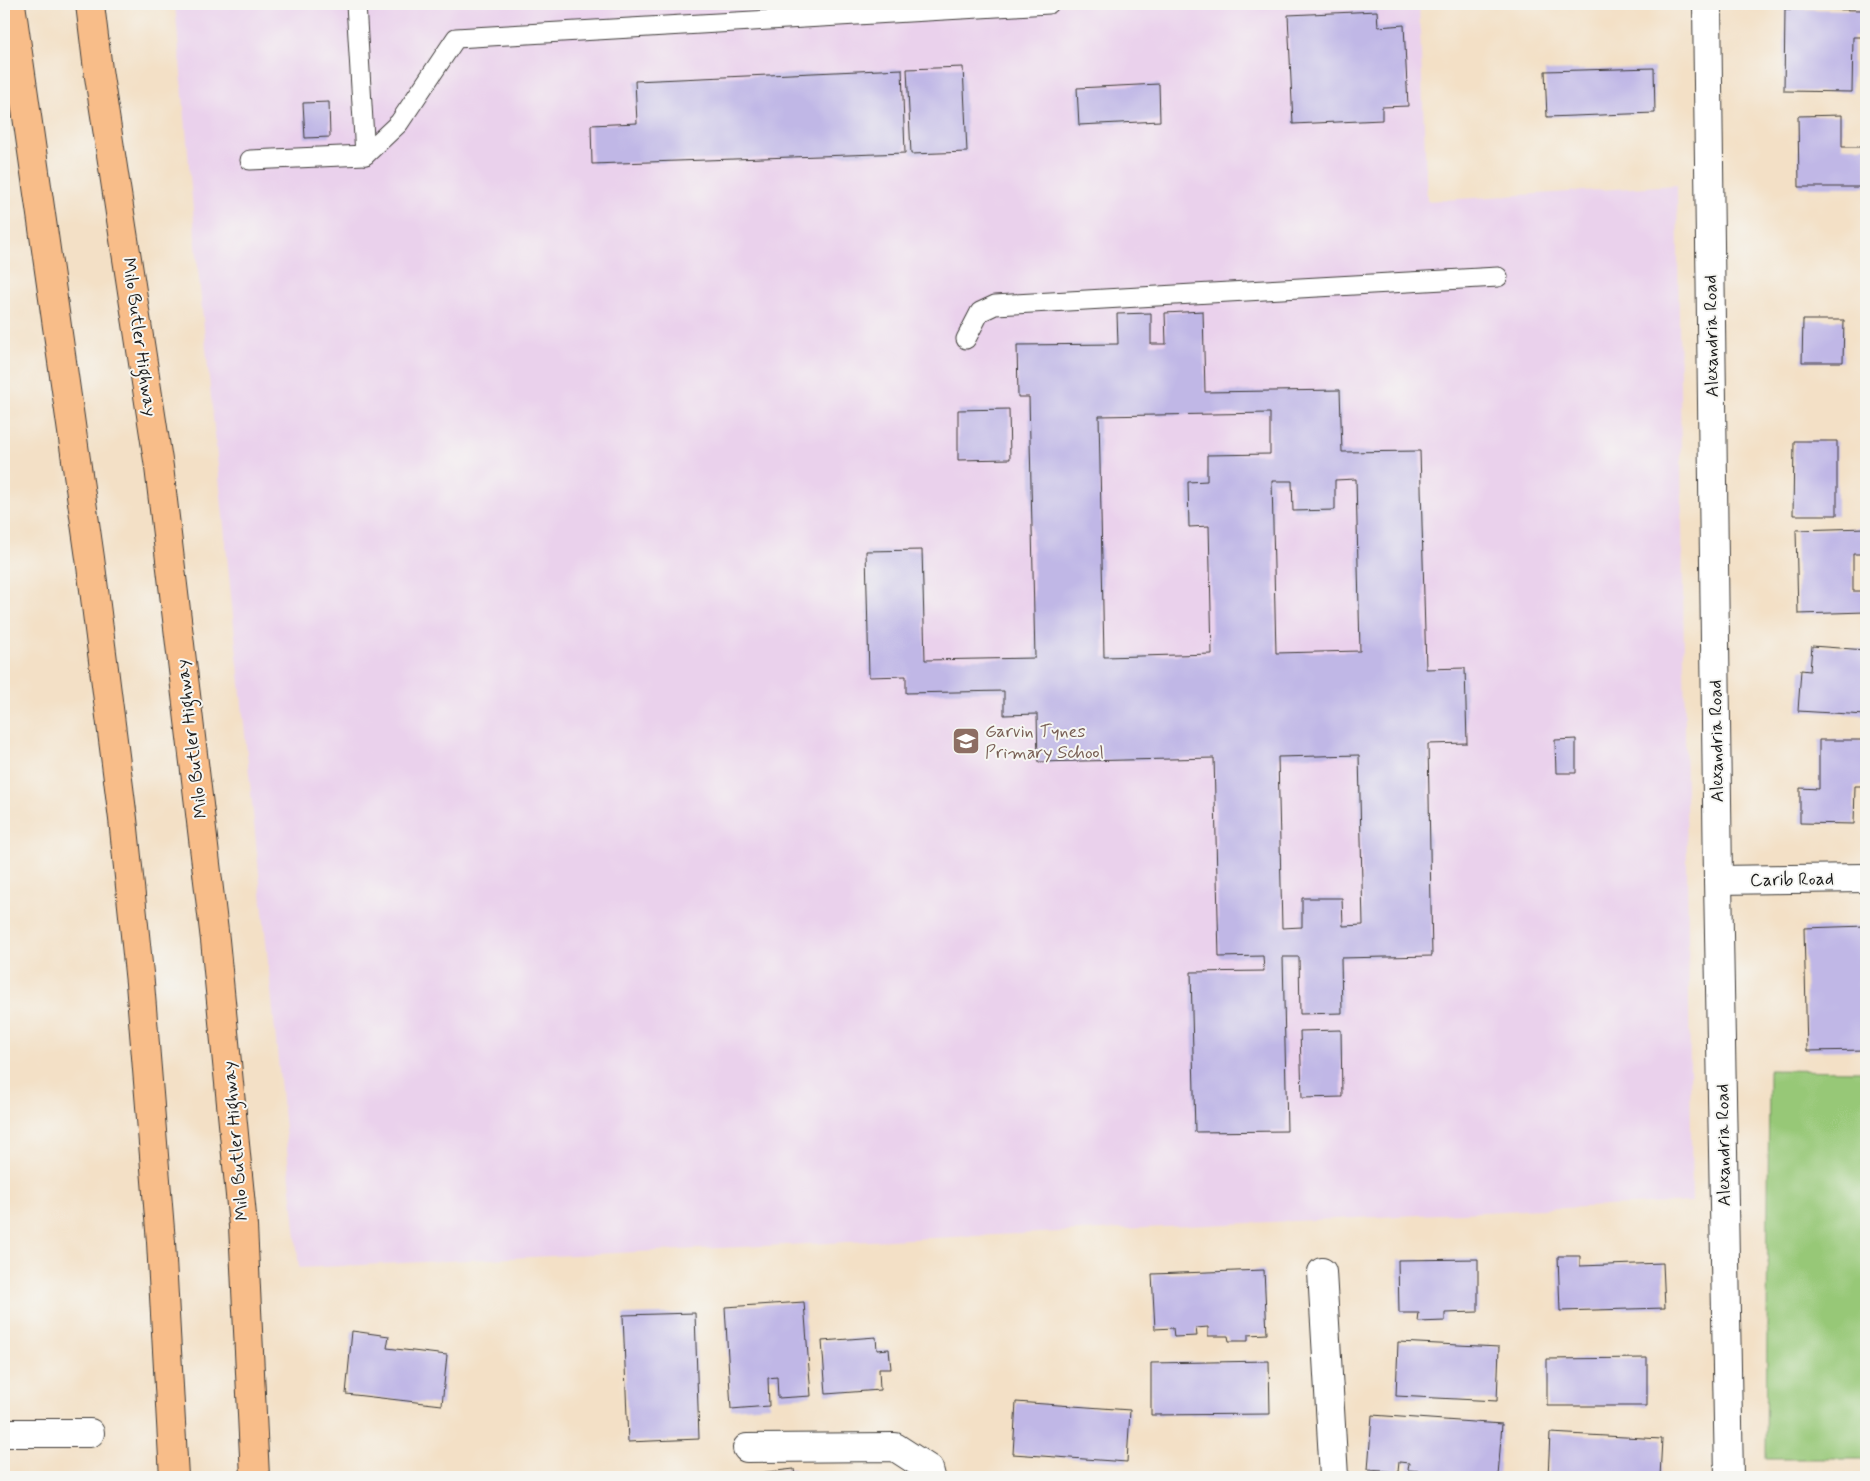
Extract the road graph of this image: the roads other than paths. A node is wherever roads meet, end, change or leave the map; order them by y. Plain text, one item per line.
1 (10, 4) edge
2 (90, 4) edge
3 (356, 4) edge
4 (1049, 4) edge
5 (1707, 4) edge
6 (365, 155) junction
7 (250, 160) dead end
8 (1498, 277) dead end
9 (966, 339) dead end
10 (1866, 878) edge
11 (1718, 880) junction
12 (1322, 1272) dead end
13 (4, 1433) edge
14 (90, 1433) dead end
15 (747, 1448) dead end
16 (174, 1477) edge
17 (255, 1477) edge
18 (931, 1477) edge
19 (1334, 1477) edge
20 (1728, 1477) edge

1 - 16 main road
2 - 17 main road, Milo Butler Highway
3 - 6 lane
4 - 6 lane
5 - 11 street, Alexandria Road
6 - 7 lane
8 - 9 lane
10 - 11 street, Carib Road
11 - 20 street, Alexandria Road
12 - 19 street
13 - 14 street
15 - 18 street

